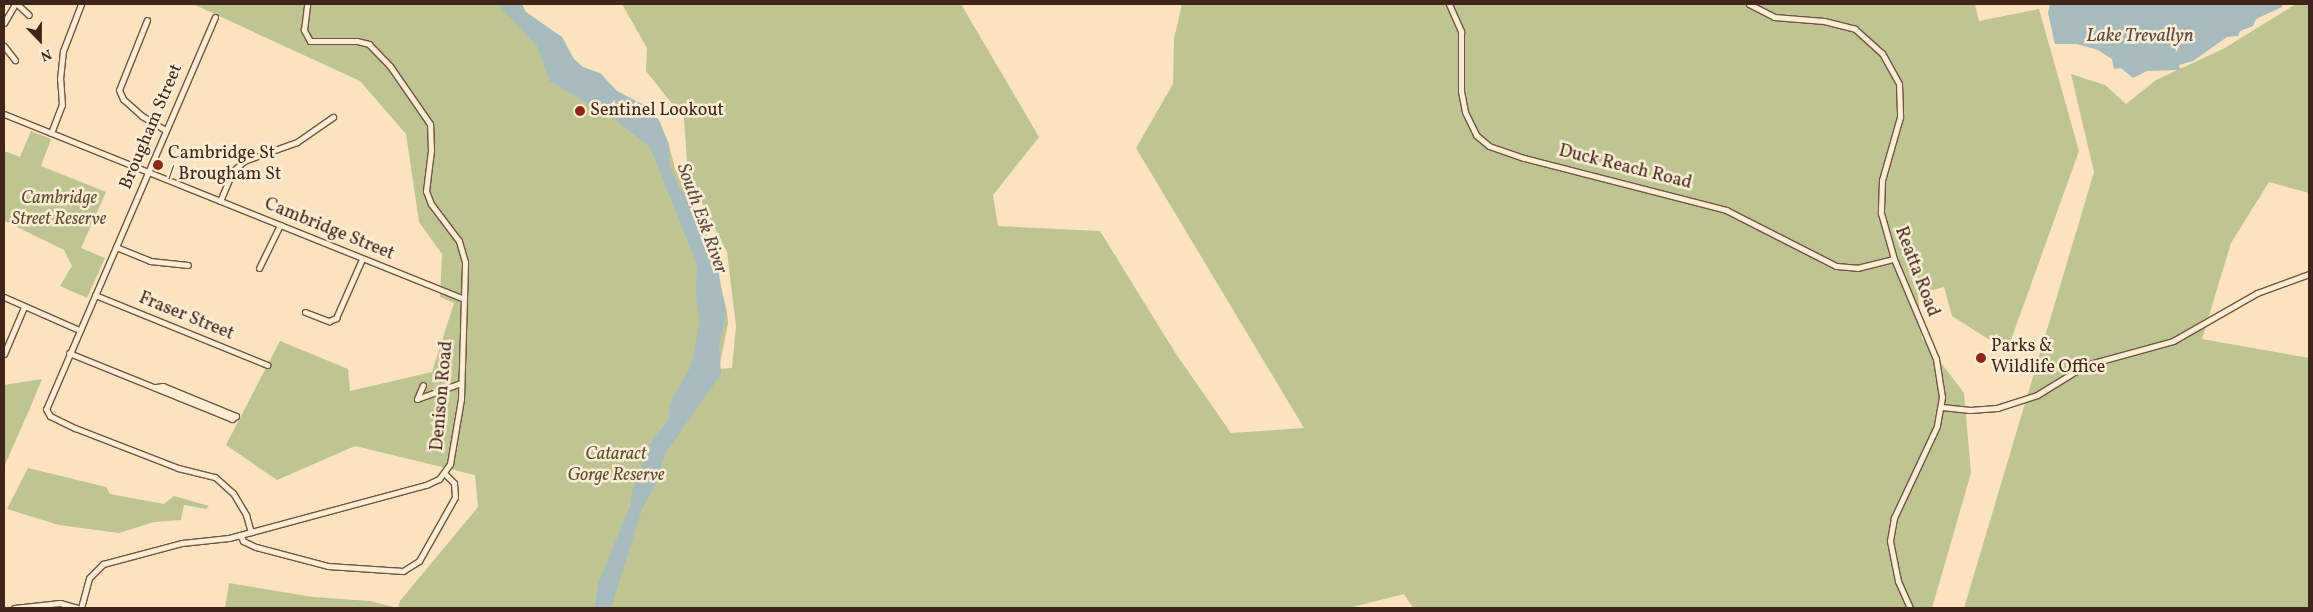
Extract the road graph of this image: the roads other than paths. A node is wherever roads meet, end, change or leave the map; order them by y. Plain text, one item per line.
1 (16, 4) edge
2 (82, 4) edge
3 (307, 4) edge
4 (1450, 4) edge
5 (1749, 4) edge
6 (29, 15) dead end
7 (215, 17) dead end
8 (147, 20) dead end
9 (4, 23) edge
10 (4, 46) edge
11 (15, 60) dead end
12 (4, 114) edge
13 (333, 116) dead end
14 (165, 130) junction
15 (51, 133) junction
16 (148, 172) junction
17 (220, 201) junction
18 (280, 225) junction
19 (116, 247) junction
20 (1894, 258) junction
21 (362, 259) junction
22 (188, 265) dead end
23 (259, 268) dead end
24 (2309, 274) edge
25 (95, 295) junction
26 (449, 295) junction
27 (4, 297) edge
28 (462, 298) junction
29 (24, 306) junction
30 (305, 312) dead end
31 (462, 312) junction
32 (79, 330) junction
33 (6, 344) edge
34 (69, 352) junction
35 (4, 354) edge
36 (267, 365) dead end
37 (461, 384) junction
38 (423, 385) dead end
39 (156, 386) junction
40 (1942, 407) junction
41 (444, 473) junction
42 (251, 532) junction
43 (240, 535) junction
44 (14, 608) edge
45 (79, 608) edge
46 (1910, 608) edge

1 - 6 street
1 - 9 street
2 - 15 street
3 - 28 street, Denison Road
4 - 20 street, Duck Reach Road
5 - 20 street, Reatta Road
7 - 14 street, Brougham Street
8 - 14 street
10 - 11 street
12 - 15 street, Cambridge Street
13 - 17 street
14 - 16 street, Brougham Street
15 - 16 street, Cambridge Street
16 - 17 street, Cambridge Street
16 - 19 street, Brougham Street
17 - 18 street, Cambridge Street
18 - 21 street, Cambridge Street
18 - 23 street
19 - 22 street
19 - 25 street, Brougham Street
20 - 40 street, Reatta Road
21 - 26 street, Cambridge Street
21 - 30 street
24 - 40 street
25 - 32 street, Brougham Street
25 - 36 street, Fraser Street
26 - 28 street, Cambridge Street
26 - 31 street
27 - 29 street
28 - 31 street, Denison Road
29 - 32 street
29 - 33 street
31 - 37 street, Denison Road
32 - 34 street, Brougham Street
33 - 35 street
34 - 39 street
34 - 42 street, Brougham Street
37 - 38 street
37 - 41 street, Denison Road
39 - 39 street
40 - 46 street, Reatta Road
41 - 42 street, Denison Road
41 - 43 street
42 - 43 street, Denison Road
43 - 45 street, Denison Road
44 - 45 street

